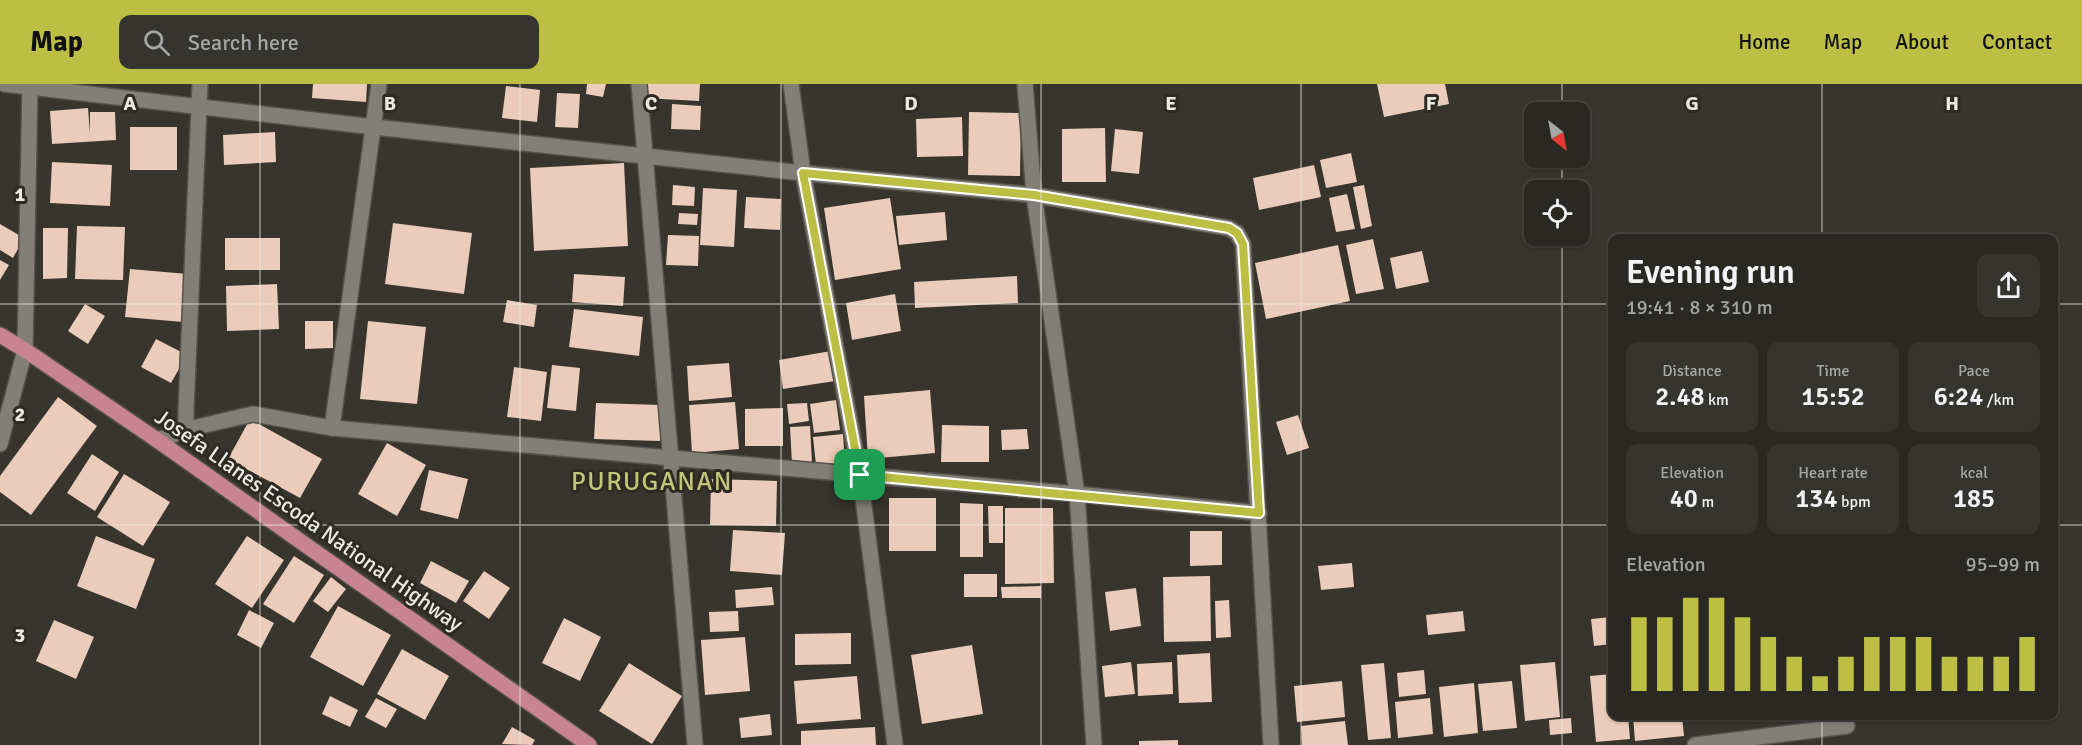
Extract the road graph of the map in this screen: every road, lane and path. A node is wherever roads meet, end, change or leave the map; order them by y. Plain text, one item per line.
1 (4, 84) edge
2 (200, 84) edge
3 (378, 84) edge
4 (639, 84) edge
5 (791, 84) edge
6 (1025, 84) edge
7 (30, 86) edge
8 (200, 108) junction
9 (374, 127) junction
10 (646, 155) junction
11 (803, 173) junction
12 (1034, 195) junction
13 (0, 335) edge
14 (25, 350) junction
15 (332, 428) junction
16 (186, 431) junction
17 (157, 440) junction
18 (0, 444) edge
19 (670, 458) junction
20 (860, 475) junction
21 (1077, 494) junction
22 (1259, 513) junction
23 (1847, 726) dead end
24 (589, 745) edge
25 (695, 745) edge
26 (895, 745) edge
27 (1094, 745) edge
28 (1271, 745) edge
29 (1695, 745) edge

1 - 7 street
2 - 8 street
3 - 9 street
4 - 10 street
5 - 11 street
6 - 12 street
7 - 8 street
7 - 14 street
8 - 9 street
8 - 16 street
9 - 10 street
9 - 15 street
10 - 11 street
10 - 19 street
11 - 12 street
11 - 20 street
12 - 21 street
12 - 22 street
13 - 14 main road, Josefa Llanes Escoda National Highway
14 - 17 main road, Josefa Llanes Escoda National Highway
14 - 18 street
15 - 16 street
15 - 19 street
16 - 17 street
17 - 24 main road, Josefa Llanes Escoda National Highway
19 - 20 street
19 - 25 street
20 - 21 street
20 - 26 street
21 - 22 street
21 - 27 street
22 - 28 street
23 - 29 street

